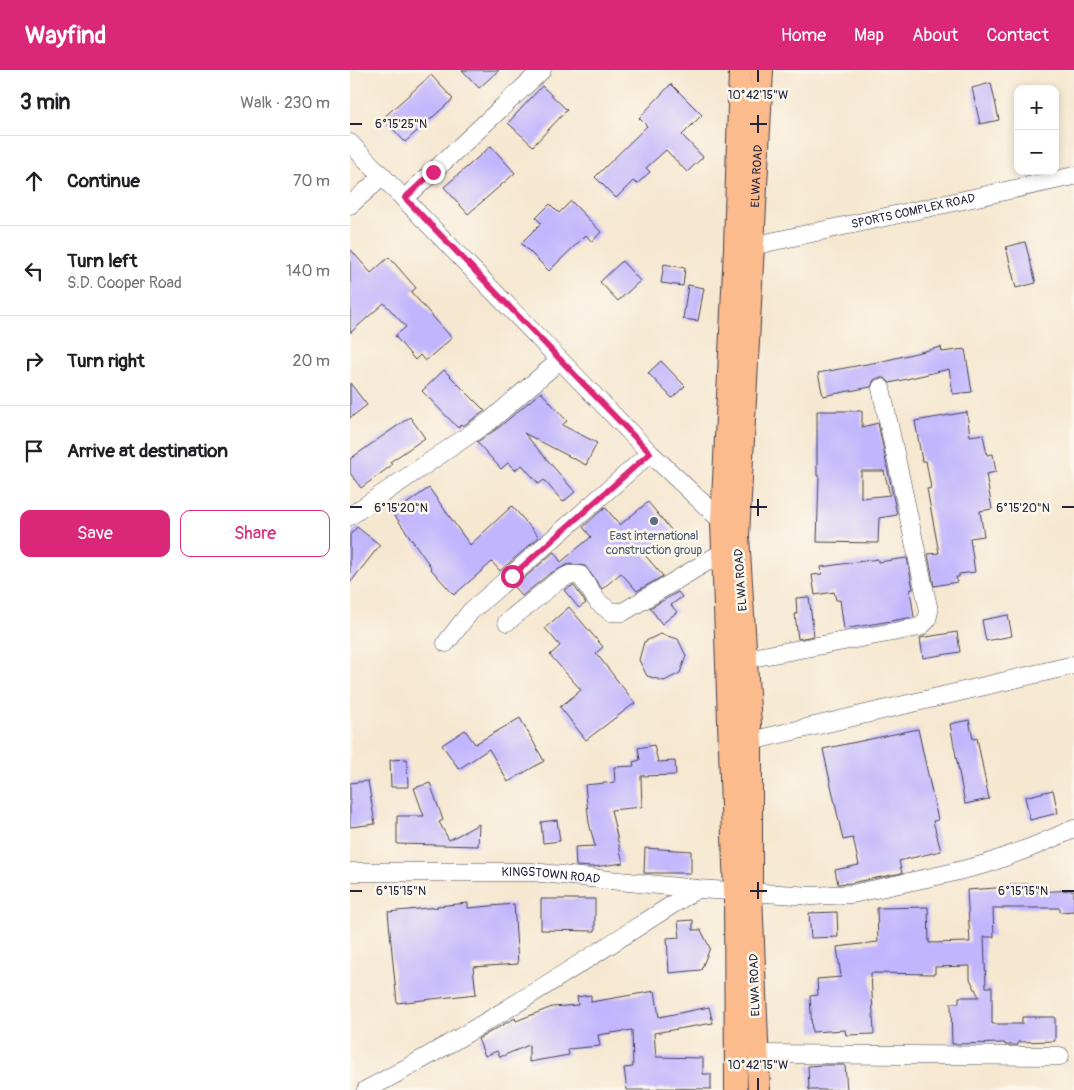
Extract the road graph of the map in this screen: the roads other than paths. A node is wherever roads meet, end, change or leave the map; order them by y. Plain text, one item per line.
1 (542, 70) edge
2 (740, 70) edge
3 (762, 70) edge
4 (350, 143) edge
5 (383, 176) junction
6 (1074, 176) edge
7 (405, 198) junction
8 (350, 205) edge
9 (752, 246) junction
10 (560, 360) junction
11 (881, 388) dead end
12 (650, 453) junction
13 (350, 516) edge
14 (730, 529) junction
15 (723, 552) junction
16 (507, 622) dead end
17 (446, 643) dead end
18 (746, 659) junction
19 (1074, 665) edge
20 (751, 741) junction
21 (1074, 829) edge
22 (350, 872) edge
23 (697, 889) junction
24 (743, 893) junction
25 (735, 1054) junction
26 (758, 1054) junction
27 (1060, 1056) dead end
28 (397, 1082) edge
29 (366, 1090) edge
30 (736, 1090) edge
31 (759, 1090) edge

1 - 7 street
2 - 14 main road, ELWA ROAD
3 - 9 main road, ELWA ROAD
4 - 5 street
5 - 7 street
5 - 8 street
6 - 9 street, SPORTS COMPLEX ROAD
7 - 10 street
9 - 14 main road, ELWA ROAD
10 - 12 street
10 - 13 street
11 - 18 street
12 - 14 street
12 - 17 street
14 - 15 main road, ELWA ROAD
14 - 18 main road, ELWA ROAD
15 - 16 street
15 - 24 main road, ELWA ROAD
18 - 20 main road, ELWA ROAD
19 - 20 street
20 - 24 main road, ELWA ROAD
21 - 24 street, KINGSTOWN ROAD
22 - 23 street, KINGSTOWN ROAD
23 - 24 street, KINGSTOWN ROAD
23 - 28 street
24 - 25 main road, ELWA ROAD
24 - 26 main road, ELWA ROAD
25 - 26 street
25 - 30 main road, ELWA ROAD
26 - 27 street
26 - 31 main road, ELWA ROAD
28 - 29 street

